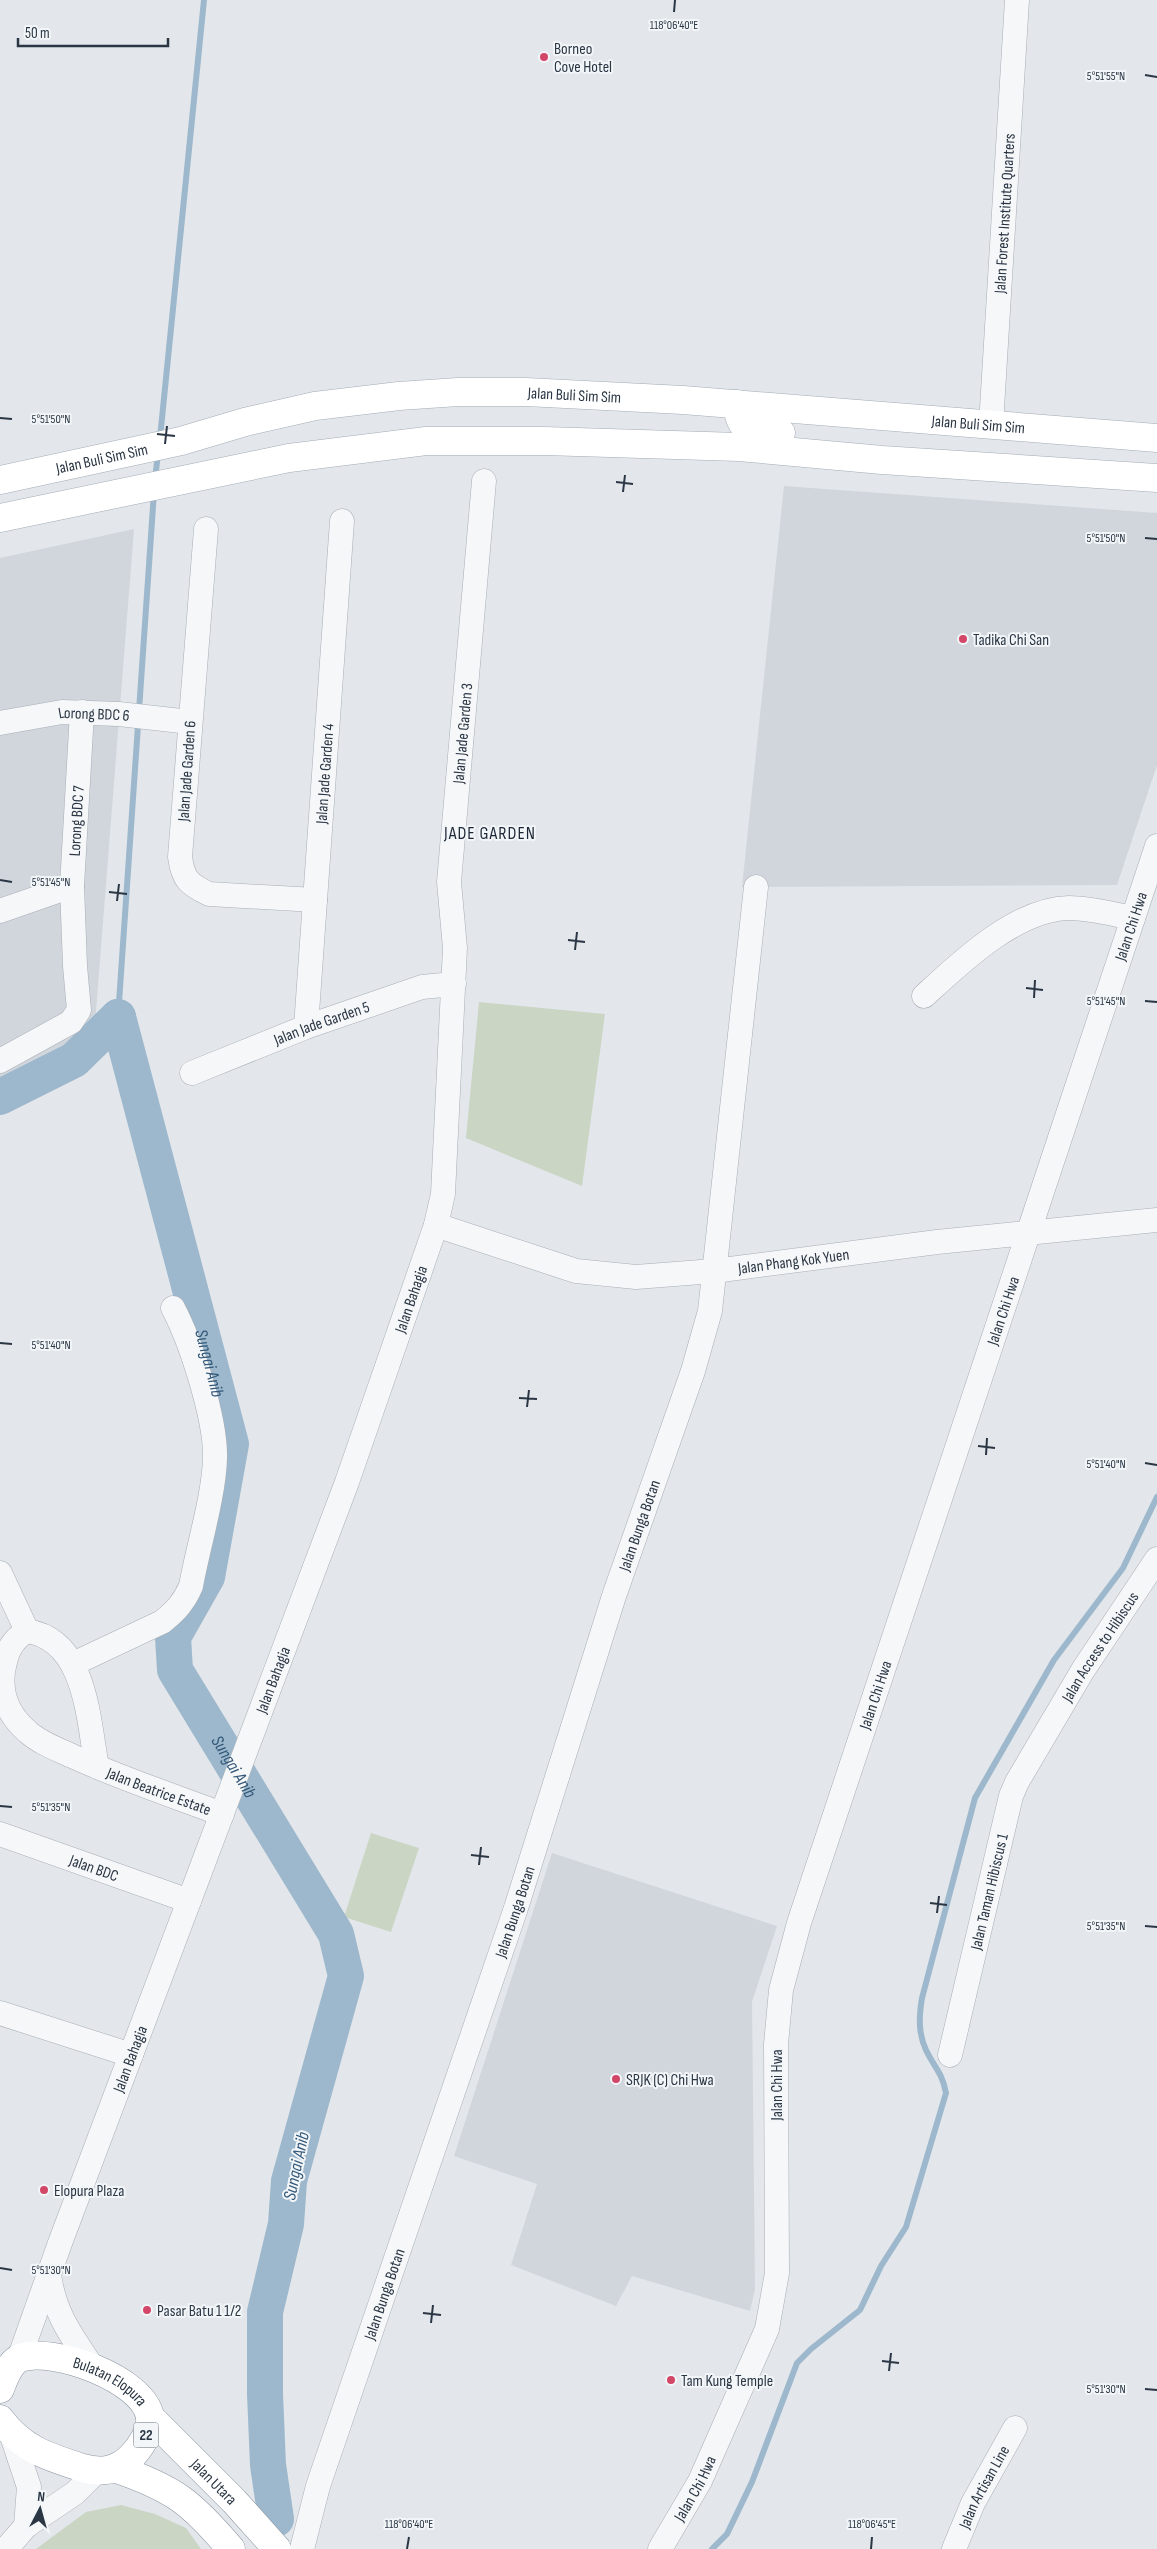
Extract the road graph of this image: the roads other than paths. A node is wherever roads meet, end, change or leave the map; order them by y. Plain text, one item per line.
1 (1017, 0) edge
2 (737, 404) junction
3 (991, 425) junction
4 (1156, 438) edge
5 (882, 460) junction
6 (1152, 479) edge
7 (0, 480) edge
8 (484, 481) dead end
9 (0, 518) edge
10 (342, 521) dead end
11 (206, 529) dead end
12 (82, 712) junction
13 (190, 722) junction
14 (0, 723) edge
15 (1157, 846) edge
16 (72, 886) junction
17 (756, 887) dead end
18 (315, 900) junction
19 (2, 913) edge
20 (1133, 918) junction
21 (454, 984) junction
22 (924, 996) dead end
23 (306, 1027) junction
24 (0, 1060) edge
25 (192, 1073) dead end
26 (1157, 1220) edge
27 (436, 1225) junction
28 (1029, 1234) junction
29 (714, 1271) junction
30 (173, 1308) dead end
31 (1157, 1559) edge
32 (0, 1573) edge
33 (27, 1631) junction
34 (73, 1664) junction
35 (1044, 1736) joint
36 (97, 1767) junction
37 (225, 1805) junction
38 (0, 1834) edge
39 (189, 1901) junction
40 (0, 2013) edge
41 (950, 2054) dead end
42 (130, 2055) junction
43 (48, 2273) junction
44 (11, 2360) edge
45 (93, 2368) junction
46 (0, 2389) edge
47 (150, 2416) junction
48 (6, 2427) edge
49 (1016, 2428) dead end
50 (107, 2470) junction
51 (26, 2526) junction
52 (273, 2544) edge
53 (303, 2545) edge
54 (6, 2549) edge
55 (231, 2549) edge
56 (660, 2549) edge
57 (954, 2549) edge

1 - 3 street, Jalan Forest Institute Quarters
2 - 3 main road, Jalan Buli Sim Sim
2 - 5 main road
2 - 7 main road, Jalan Buli Sim Sim
3 - 4 main road, Jalan Buli Sim Sim
5 - 6 main road
5 - 9 main road
8 - 21 street, Jalan Jade Garden 3
10 - 18 street, Jalan Jade Garden 4
11 - 13 street, Jalan Jade Garden 6
12 - 13 street, Lorong BDC 6
12 - 14 street, Lorong BDC 6
12 - 16 street, Lorong BDC 7
13 - 18 street, Jalan Jade Garden 6
15 - 20 street, Jalan Chi Hwa
16 - 19 street
16 - 24 street, Lorong BDC 7
17 - 29 street, Jalan Bunga Botan
18 - 23 street, Jalan Jade Garden 4
20 - 22 street
20 - 28 street, Jalan Chi Hwa
21 - 23 street, Jalan Jade Garden 5
21 - 27 street, Jalan Bahagia
23 - 25 street, Jalan Jade Garden 5
26 - 28 street, Jalan Phang Kok Yuen
27 - 29 street, Jalan Phang Kok Yuen
27 - 37 street, Jalan Bahagia
28 - 29 street, Jalan Phang Kok Yuen
28 - 56 street, Jalan Chi Hwa
29 - 53 street, Jalan Bunga Botan
30 - 34 street
31 - 35 street, Jalan Access to Hibiscus
32 - 33 street
33 - 34 street, Jalan Beatrice Estate
33 - 36 street, Jalan Beatrice Estate
34 - 36 street, Jalan Beatrice Estate
35 - 41 street, Jalan Taman Hibiscus 1
36 - 37 street, Jalan Beatrice Estate
37 - 39 street, Jalan Bahagia
38 - 39 street, Jalan BDC
39 - 42 street, Jalan Bahagia
40 - 42 street
42 - 43 street, Jalan Bahagia
43 - 44 street, Jalan Bahagia
43 - 45 street
44 - 45 main road, Bulatan Elopura / 22
44 - 46 main road
45 - 47 main road, Bulatan Elopura / 22
47 - 50 main road, Bulatan Elopura / 22
47 - 52 main road, Jalan Utara / 22
48 - 50 main road
48 - 51 street
49 - 57 street, Jalan Artisan Line
50 - 51 street
50 - 55 main road, Jalan Utara
51 - 54 street

